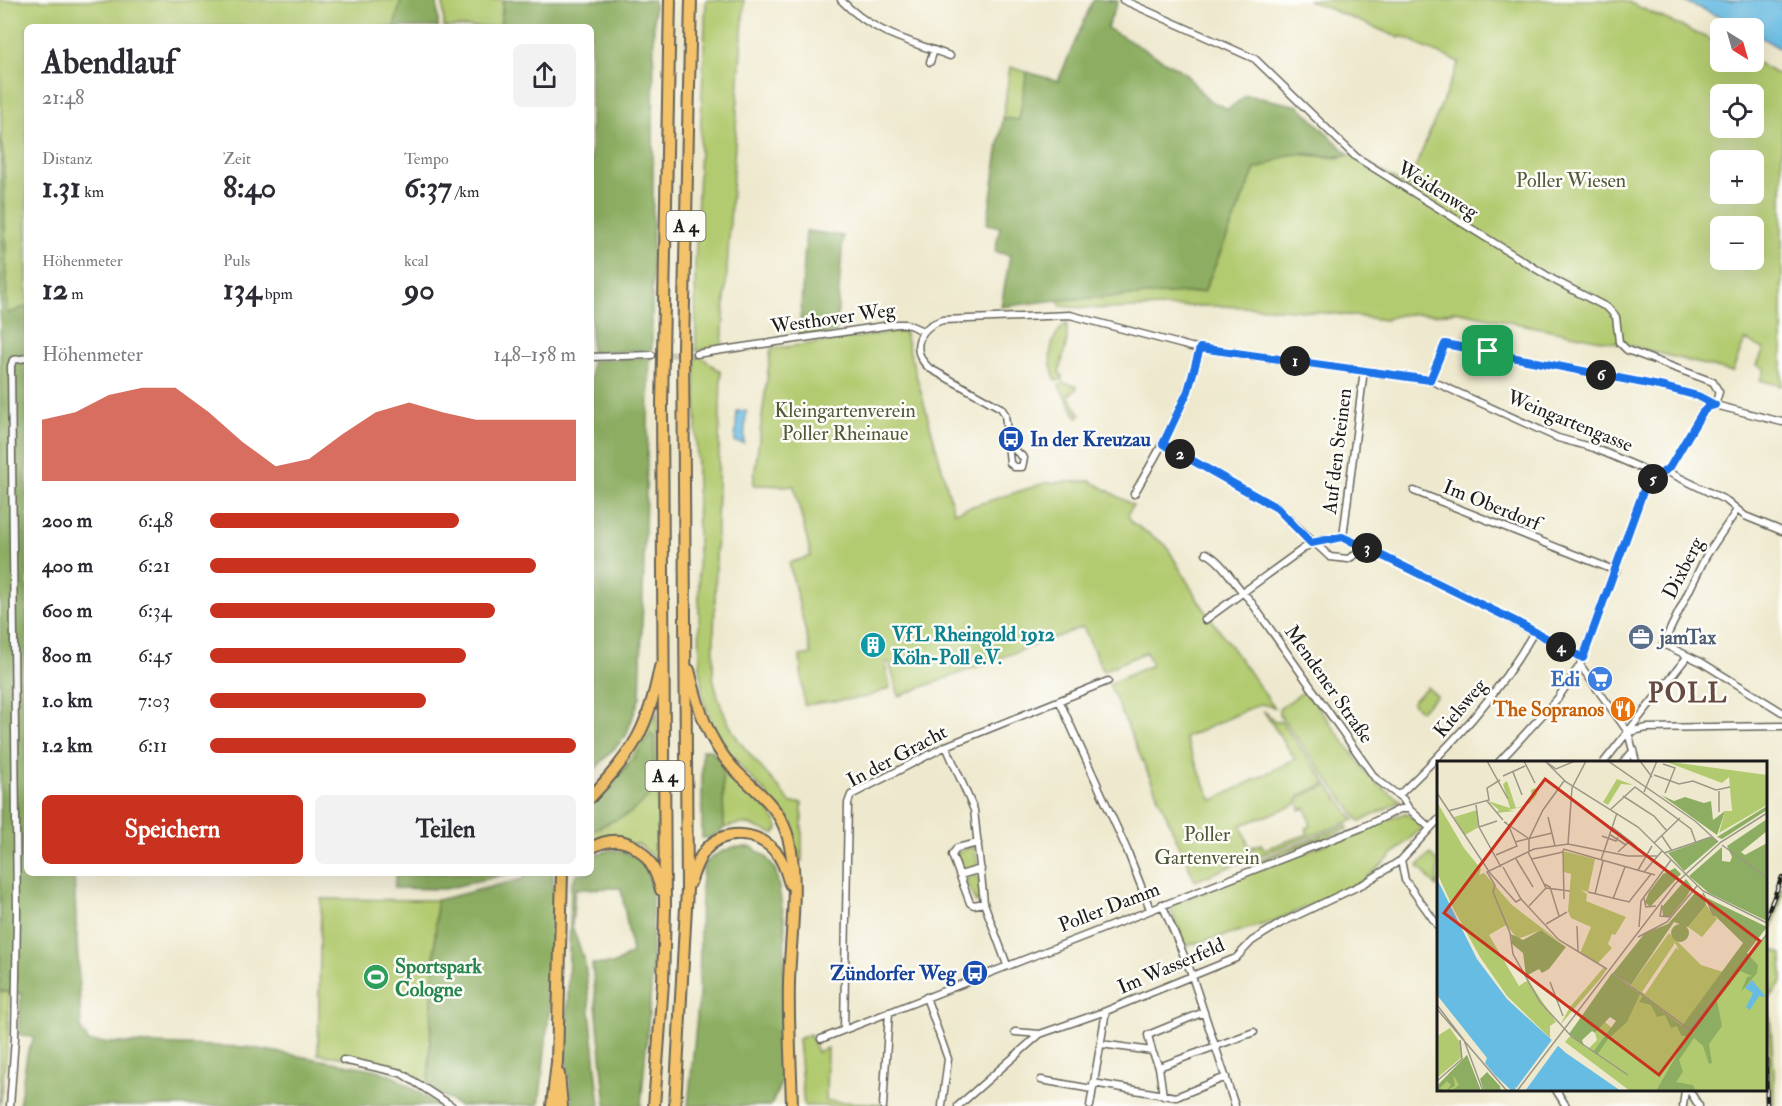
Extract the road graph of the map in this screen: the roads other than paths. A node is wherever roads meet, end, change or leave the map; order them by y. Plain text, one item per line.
1 (670, 0) edge
2 (691, 0) edge
3 (841, 0) edge
4 (1123, 0) edge
5 (934, 50) junction
6 (950, 56) dead end
7 (930, 62) dead end
8 (1086, 318) joint
9 (922, 331) junction
10 (1200, 348) junction
11 (696, 354) tunnel mouth
12 (652, 355) tunnel mouth
13 (594, 357) edge
14 (24, 358) edge
15 (1364, 370) junction
16 (1430, 380) junction
17 (1715, 405) junction
18 (1782, 422) edge
19 (1163, 444) junction
20 (1009, 445) dead end
21 (1666, 471) junction
22 (1653, 479) junction
23 (1414, 491) dead end
24 (1134, 494) dead end
25 (1737, 510) junction
26 (1782, 531) edge
27 (1342, 537) junction
28 (1311, 543) junction
29 (1367, 548) junction
30 (1206, 554) dead end
31 (1616, 571) junction
32 (1242, 593) junction
33 (1205, 620) dead end
34 (1534, 632) junction
35 (665, 644) junction
36 (685, 652) junction
37 (1687, 657) junction
38 (1581, 662) junction
39 (1108, 681) dead end
40 (1060, 702) junction
41 (1782, 712) edge
42 (1782, 726) edge
43 (1628, 732) junction
44 (946, 746) junction
45 (1634, 750) junction
46 (1501, 761) edge
47 (1605, 761) edge
48 (1625, 761) edge
49 (1636, 761) edge
50 (594, 794) edge
51 (1399, 795) junction
52 (1409, 809) junction
53 (1437, 821) edge
54 (1430, 828) junction
55 (978, 843) junction
56 (594, 847) edge
57 (1401, 860) junction
58 (981, 869) junction
59 (960, 875) junction
60 (562, 876) edge
61 (569, 876) edge
62 (687, 889) junction
63 (792, 890) junction
64 (562, 894) junction
65 (984, 903) junction
66 (1162, 904) junction
67 (665, 908) junction
68 (1150, 909) junction
69 (1437, 925) edge
70 (1007, 965) junction
71 (1191, 976) junction
72 (926, 997) junction
73 (1106, 1011) junction
74 (889, 1012) junction
75 (1204, 1012) junction
76 (844, 1030) junction
77 (1015, 1032) dead end
78 (1254, 1032) dead end
79 (1041, 1034) junction
80 (821, 1039) dead end
81 (1101, 1044) junction
82 (1215, 1044) junction
83 (1152, 1051) junction
84 (343, 1060) dead end
85 (1159, 1067) junction
86 (1226, 1077) junction
87 (1041, 1080) dead end
88 (1093, 1086) junction
89 (1557, 1091) edge
90 (1687, 1091) edge
91 (1688, 1091) edge
92 (557, 1092) junction
93 (1163, 1095) junction
94 (792, 1105) edge
95 (10, 1106) edge
96 (452, 1106) edge
97 (550, 1106) edge
98 (562, 1106) edge
99 (567, 1106) edge
100 (654, 1106) edge
101 (675, 1106) edge
102 (883, 1106) edge
103 (942, 1106) edge
104 (958, 1106) edge
105 (1090, 1106) edge
106 (1235, 1106) edge
107 (1566, 1106) edge
108 (1683, 1106) edge
109 (1699, 1106) edge

1 - 35 highway, A 4
2 - 36 highway, A 4
3 - 5 street
4 - 17 street, Weidenweg
5 - 6 street
5 - 7 street
8 - 9 street, Westhover Weg
8 - 10 street, Weingartengasse
9 - 11 street, Westhover Weg
9 - 20 street
10 - 15 street, Weingartengasse
10 - 19 street
12 - 13 street
14 - 95 street
15 - 16 street, Weingartengasse
15 - 27 street, Auf den Steinen
16 - 17 street
16 - 22 street, Weingartengasse
17 - 18 street
17 - 21 street
19 - 24 street
19 - 28 street
21 - 22 street
21 - 25 street
22 - 31 street
23 - 31 street, Im Oberdorf
25 - 26 street
25 - 37 street, Dixberg
27 - 28 street
27 - 29 street
28 - 29 street
28 - 32 street
29 - 34 street
30 - 32 street, Mendener Straße
31 - 38 street
32 - 33 street
32 - 51 street, Mendener Straße
34 - 38 street
34 - 51 street, Kielsweg
35 - 50 highway
35 - 67 highway, A 4
36 - 62 highway, A 4
36 - 63 highway
37 - 41 street
37 - 43 street
38 - 43 street
38 - 46 street
39 - 40 street, In der Gracht
40 - 44 street, In der Gracht
40 - 68 street
42 - 43 street
43 - 45 street
43 - 47 street
44 - 55 street
44 - 76 street, In der Gracht
45 - 48 street
45 - 49 street
51 - 52 street, Mendener Straße
52 - 54 street, Mendener Straße
52 - 66 street, Poller Damm
53 - 54 street, Im Wasserfeld
54 - 57 street, Im Wasserfeld
55 - 58 street
55 - 59 street
56 - 67 highway
57 - 69 street
57 - 71 street, Im Wasserfeld
58 - 59 street
58 - 65 street
59 - 65 street
60 - 64 highway
61 - 64 highway
62 - 63 highway
62 - 101 highway, A 4
63 - 94 highway
64 - 92 highway
65 - 70 street
66 - 68 street, Poller Damm
66 - 71 street
67 - 100 highway, A 4
68 - 70 street, Poller Damm
70 - 72 street, Poller Damm
71 - 73 street, Im Wasserfeld
71 - 75 street
72 - 74 street, Poller Damm
72 - 103 street
73 - 79 street, Im Wasserfeld
73 - 81 street
74 - 76 street, Poller Damm
74 - 102 street
75 - 82 street
75 - 83 street
76 - 80 street, Poller Damm
77 - 79 street
78 - 82 street
79 - 104 street, Im Wasserfeld
81 - 83 street
81 - 88 street
82 - 85 street
82 - 86 street
83 - 85 street
84 - 96 street
85 - 93 street
86 - 93 street
86 - 106 street
87 - 88 street
88 - 93 street
88 - 105 street
89 - 107 street
90 - 108 street
91 - 109 street
92 - 97 highway
92 - 98 highway
92 - 99 highway

